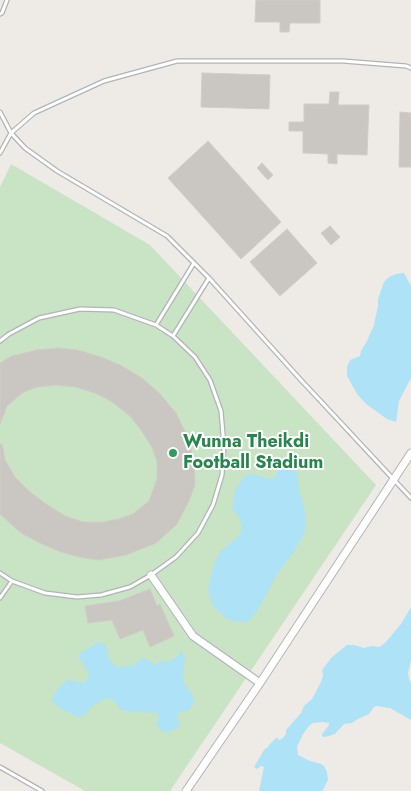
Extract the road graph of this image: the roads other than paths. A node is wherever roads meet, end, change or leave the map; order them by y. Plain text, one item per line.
1 (7, 0) edge
2 (0, 14) edge
3 (411, 68) edge
4 (0, 112) edge
5 (11, 133) junction
6 (0, 153) edge
7 (194, 262) junction
8 (209, 278) junction
9 (156, 325) junction
10 (173, 336) junction
11 (0, 341) edge
12 (411, 453) edge
13 (394, 480) junction
14 (411, 498) edge
15 (0, 573) edge
16 (150, 575) junction
17 (12, 580) junction
18 (0, 598) edge
19 (260, 683) junction
20 (0, 767) edge
21 (42, 791) edge
22 (186, 791) edge

1 - 2 lane
3 - 5 lane
4 - 5 lane
5 - 6 lane
5 - 7 lane
7 - 8 lane
7 - 9 lane
8 - 10 lane
8 - 13 lane
9 - 10 lane
9 - 11 lane
10 - 16 lane
12 - 13 street
13 - 14 lane
13 - 19 street
15 - 17 lane
16 - 17 lane
16 - 19 street
17 - 18 lane
19 - 22 street
20 - 21 lane

